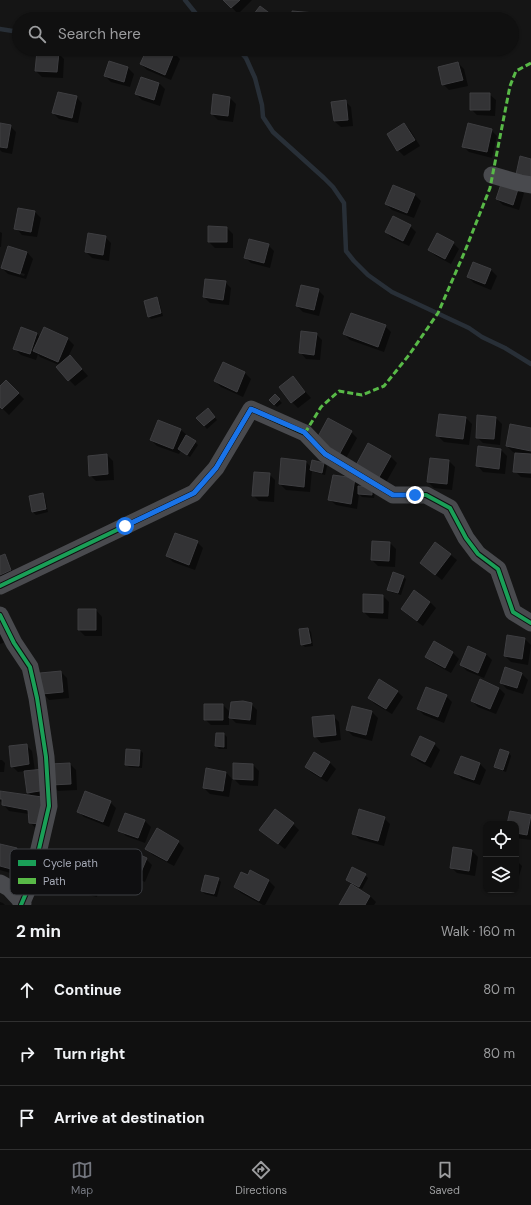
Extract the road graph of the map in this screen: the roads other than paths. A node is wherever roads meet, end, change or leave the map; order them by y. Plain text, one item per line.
1 (492, 175) dead end
2 (531, 185) edge
3 (0, 586) edge
4 (0, 616) edge
5 (531, 623) edge
6 (39, 849) edge
7 (0, 883) edge
8 (10, 889) edge
9 (15, 895) edge
10 (22, 904) edge

1 - 2 street
3 - 5 street
4 - 6 street
7 - 8 street
9 - 10 street

